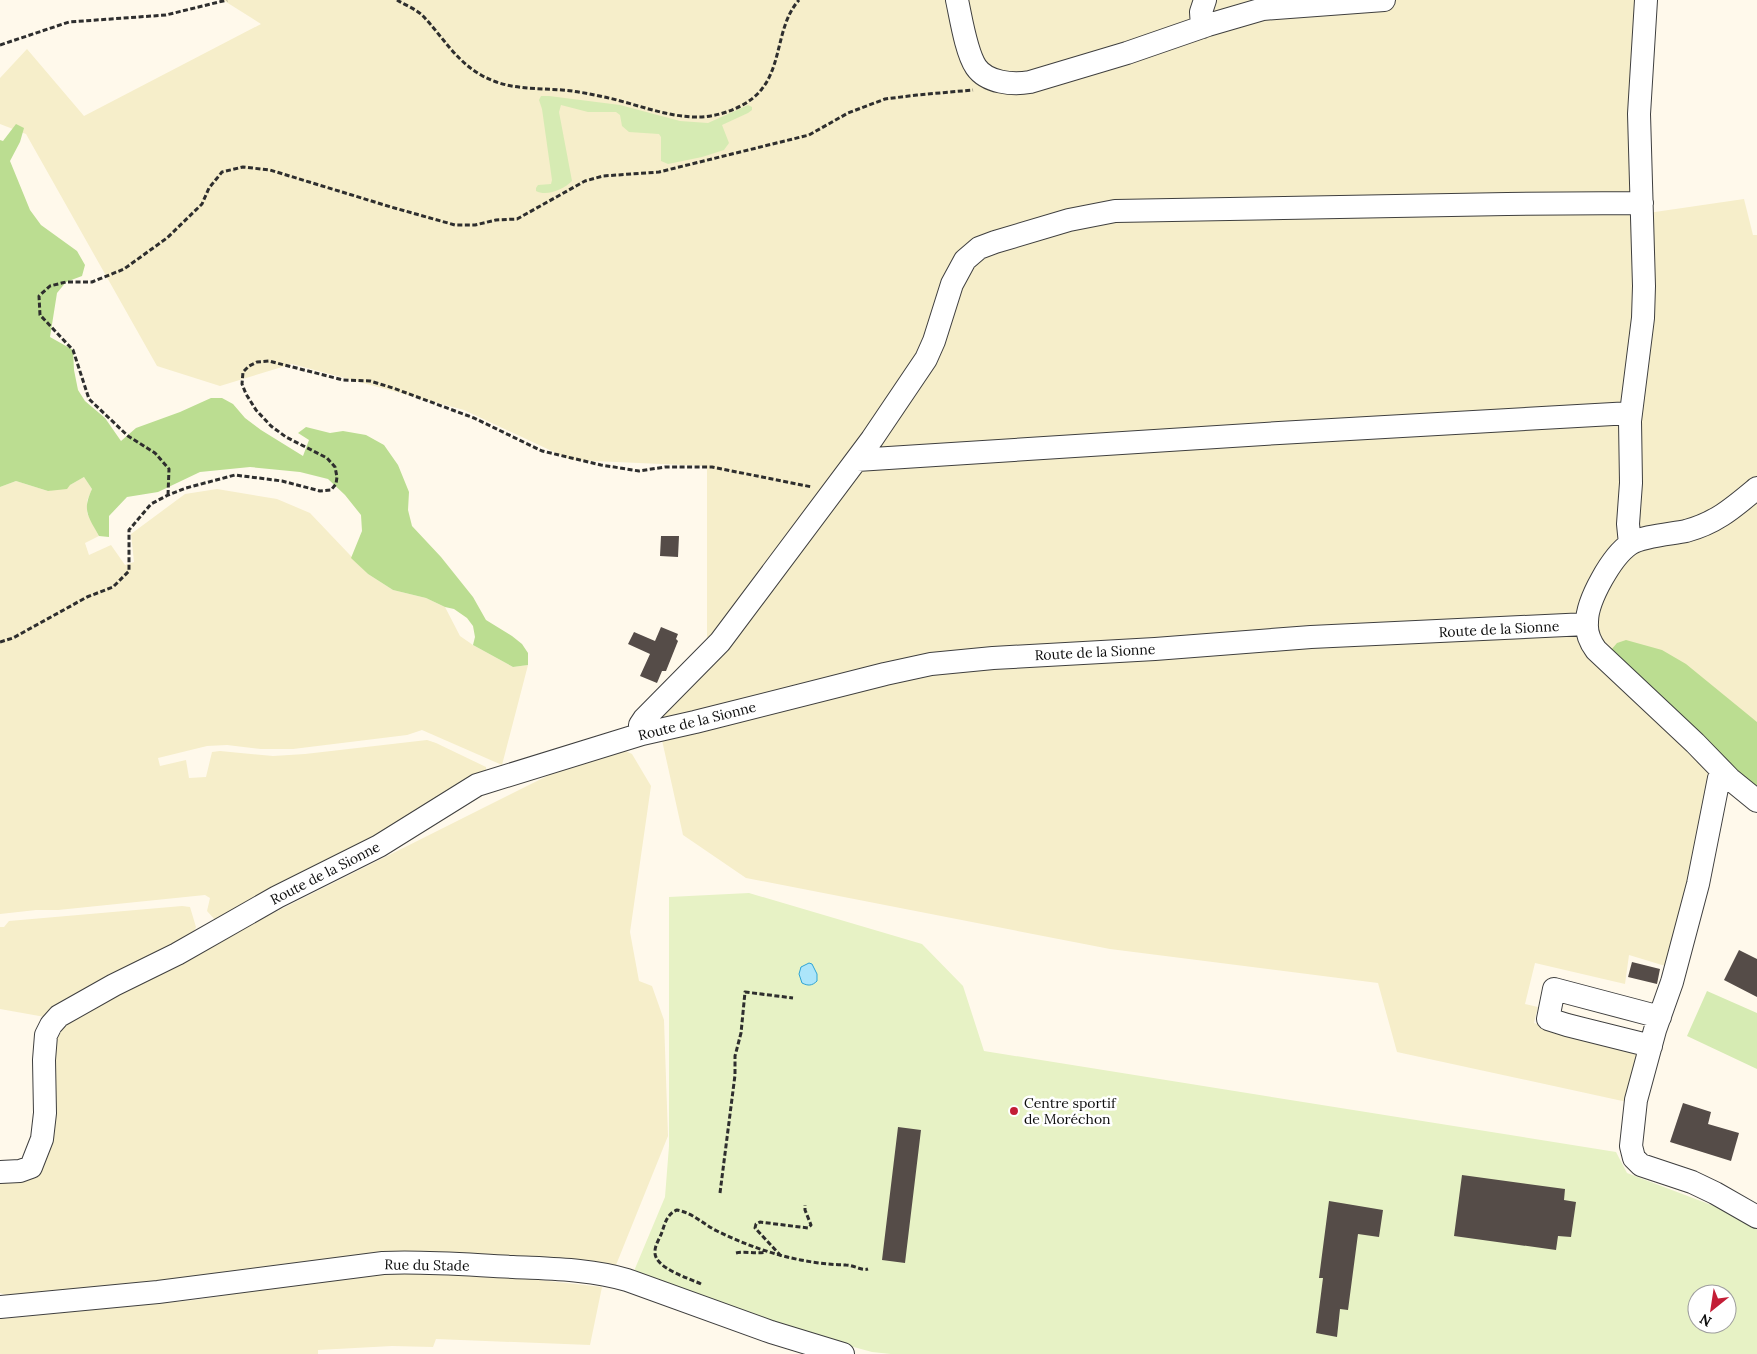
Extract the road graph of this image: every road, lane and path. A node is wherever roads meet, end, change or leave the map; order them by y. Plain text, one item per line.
1 (227, 0) edge
2 (397, 0) edge
3 (800, 0) edge
4 (957, 0) edge
5 (1205, 0) edge
6 (1384, 0) edge
7 (1646, 0) edge
8 (1202, 27) junction
9 (0, 44) edge
10 (975, 90) dead end
11 (1642, 203) junction
12 (1631, 413) junction
13 (857, 460) junction
14 (1757, 488) edge
15 (833, 491) junction
16 (168, 495) junction
17 (1630, 544) junction
18 (1586, 624) junction
19 (0, 642) edge
20 (642, 734) junction
21 (1724, 773) junction
22 (1757, 801) edge
23 (792, 998) dead end
24 (1660, 1017) junction
25 (1650, 1046) junction
26 (0, 1172) edge
27 (720, 1193) dead end
28 (805, 1205) dead end
29 (1757, 1217) edge
30 (767, 1252) junction
31 (736, 1253) dead end
32 (782, 1256) junction
33 (868, 1269) dead end
34 (703, 1286) dead end
35 (0, 1306) edge
36 (843, 1354) edge

1 - 9 path
2 - 3 path
4 - 8 street
5 - 8 street
6 - 8 street
7 - 11 street
10 - 16 path
11 - 12 street
11 - 13 street
12 - 13 street
12 - 17 street
13 - 15 street
14 - 17 street
15 - 16 path
15 - 20 street
16 - 19 path
17 - 18 street
18 - 20 street, Route de la Sionne
18 - 21 street
20 - 26 street, Route de la Sionne
21 - 22 street
21 - 24 street
23 - 27 path
24 - 25 street
24 - 25 street
25 - 29 street
28 - 32 path
30 - 31 path
30 - 32 path
30 - 34 path
32 - 33 path
35 - 36 street, Rue du Stade

